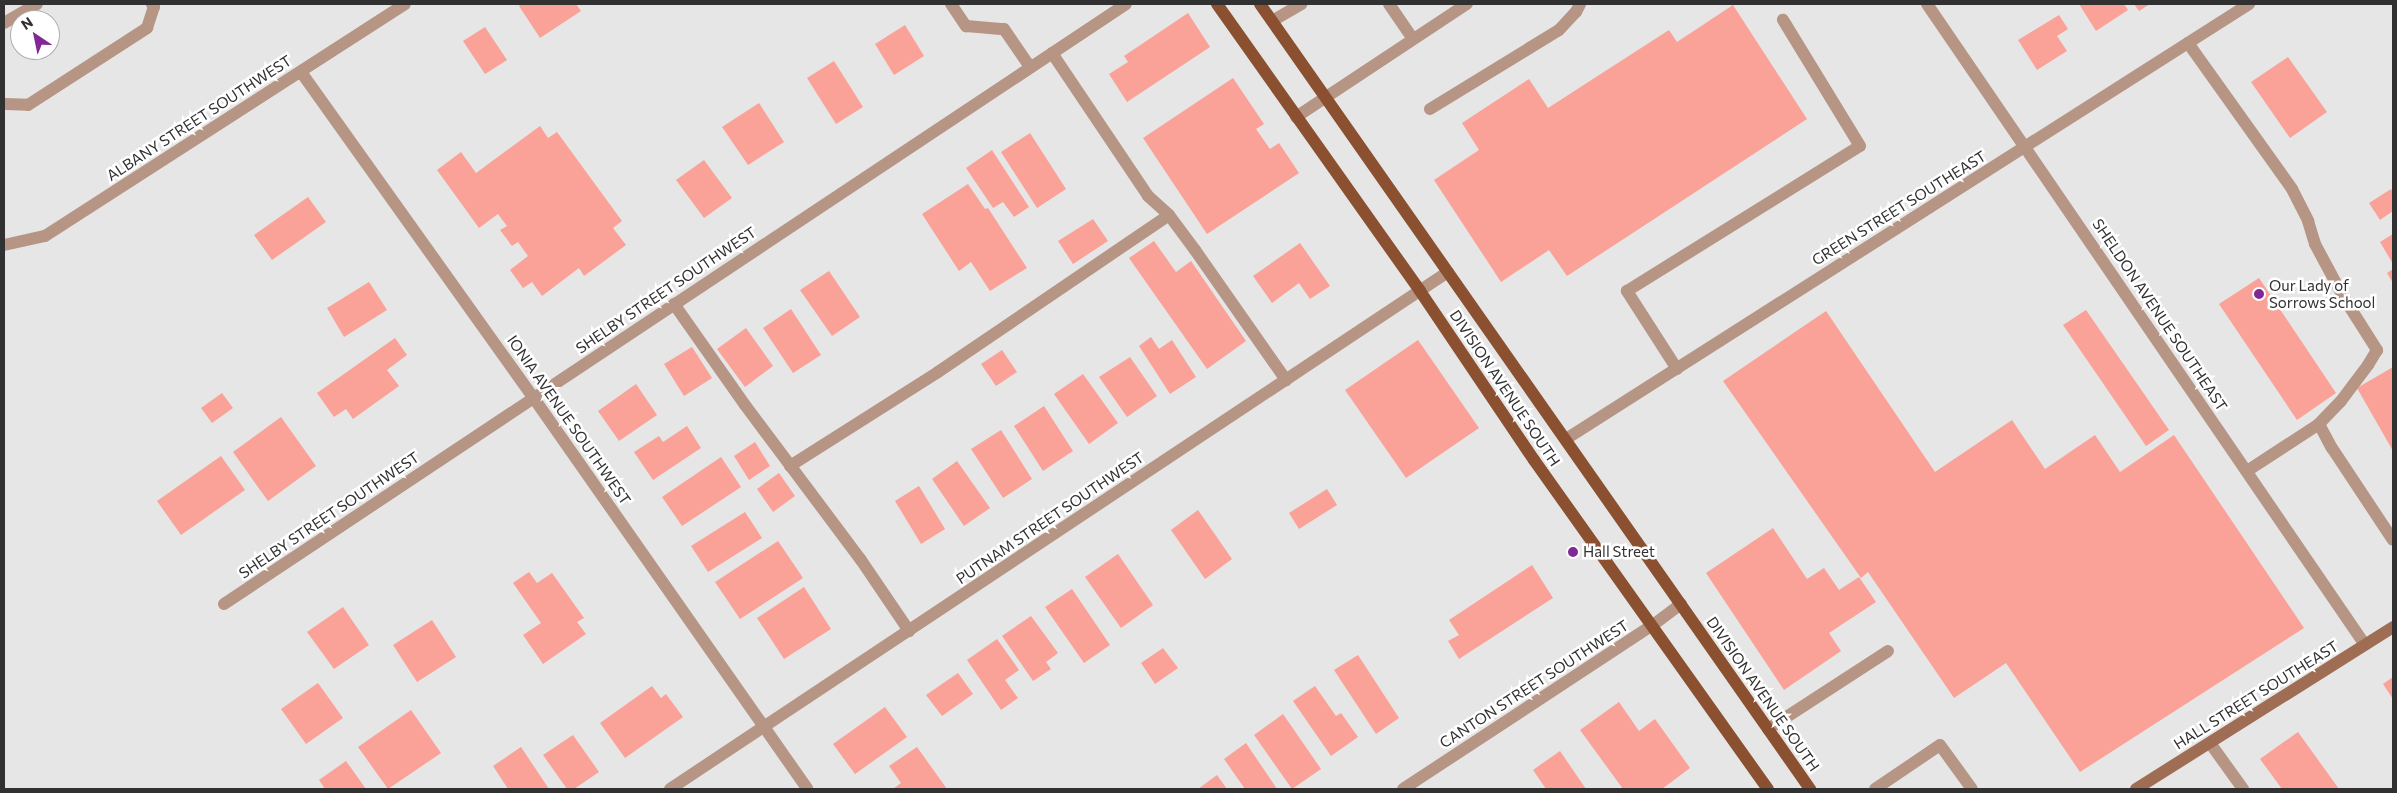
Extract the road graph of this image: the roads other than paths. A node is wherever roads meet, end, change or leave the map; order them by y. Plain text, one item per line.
1 (37, 4) edge
2 (152, 4) edge
3 (404, 4) edge
4 (952, 4) edge
5 (1126, 4) edge
6 (1217, 4) edge
7 (1260, 4) edge
8 (1301, 4) edge
9 (1389, 4) edge
10 (1467, 4) edge
11 (1580, 4) edge
12 (1928, 4) edge
13 (2249, 4) edge
14 (1783, 20) dead end
15 (1272, 21) junction
16 (4, 23) edge
17 (1413, 39) junction
18 (2188, 43) junction
19 (1052, 53) junction
20 (1030, 67) junction
21 (301, 72) junction
22 (1326, 97) junction
23 (4, 103) edge
24 (1430, 109) dead end
25 (1296, 117) junction
26 (2027, 147) junction
27 (1169, 215) junction
28 (4, 245) edge
29 (1448, 272) junction
30 (1420, 291) junction
31 (674, 304) junction
32 (1677, 369) junction
33 (1286, 380) junction
34 (533, 397) junction
35 (2319, 424) junction
36 (1566, 439) junction
37 (790, 466) junction
38 (2247, 471) junction
39 (2393, 540) edge
40 (224, 604) dead end
41 (1681, 604) junction
42 (1653, 625) junction
43 (2393, 627) edge
44 (909, 631) junction
45 (2365, 645) junction
46 (1888, 651) dead end
47 (764, 728) junction
48 (1768, 730) junction
49 (2210, 743) junction
50 (670, 789) edge
51 (807, 789) edge
52 (1403, 789) edge
53 (1768, 789) edge
54 (1810, 789) edge
55 (1875, 789) edge
56 (1972, 789) edge
57 (2136, 789) edge
58 (2243, 789) edge

1 - 16 street
2 - 23 street
3 - 21 street, ALBANY STREET SOUTHWEST
4 - 20 street
5 - 19 street, SHELBY STREET SOUTHWEST
6 - 25 main road, DIVISION AVENUE SOUTH
7 - 15 main road, DIVISION AVENUE SOUTH
8 - 15 street
9 - 17 street
10 - 17 street
11 - 24 street
12 - 26 street, SHELDON AVENUE SOUTHEAST
13 - 18 street, GREEN STREET SOUTHEAST
14 - 32 street
15 - 22 main road, DIVISION AVENUE SOUTH
17 - 22 street
18 - 26 street, GREEN STREET SOUTHEAST
18 - 35 street
19 - 20 street, SHELBY STREET SOUTHWEST
19 - 27 street
20 - 31 street, SHELBY STREET SOUTHWEST
21 - 28 street, ALBANY STREET SOUTHWEST
21 - 34 street, IONIA AVENUE SOUTHWEST
22 - 25 street
22 - 29 main road, DIVISION AVENUE SOUTH
25 - 30 main road, DIVISION AVENUE SOUTH
26 - 32 street, GREEN STREET SOUTHEAST
26 - 38 street, SHELDON AVENUE SOUTHEAST
27 - 33 street
27 - 37 street
29 - 30 street, PUTNAM STREET SOUTHWEST
29 - 36 main road, DIVISION AVENUE SOUTH
30 - 33 street, PUTNAM STREET SOUTHWEST
30 - 42 main road, DIVISION AVENUE SOUTH
31 - 34 street, SHELBY STREET SOUTHWEST
31 - 37 street
32 - 36 street, GREEN STREET SOUTHEAST
33 - 44 street, PUTNAM STREET SOUTHWEST
34 - 40 street, SHELBY STREET SOUTHWEST
34 - 47 street, IONIA AVENUE SOUTHWEST
35 - 38 street
35 - 39 street
36 - 41 main road, DIVISION AVENUE SOUTH
37 - 44 street
38 - 45 street, SHELDON AVENUE SOUTHEAST
41 - 42 street, CANTON STREET SOUTHWEST
41 - 48 main road, DIVISION AVENUE SOUTH
42 - 52 street, CANTON STREET SOUTHWEST
42 - 53 main road, DIVISION AVENUE SOUTH
43 - 45 main road, HALL STREET SOUTHEAST
44 - 47 street, PUTNAM STREET SOUTHWEST
45 - 49 main road, HALL STREET SOUTHEAST
46 - 48 street
47 - 50 street, PUTNAM STREET SOUTHWEST
47 - 51 street, IONIA AVENUE SOUTHWEST
48 - 54 main road, DIVISION AVENUE SOUTH
49 - 57 main road, HALL STREET SOUTHEAST
49 - 58 street
55 - 56 street

